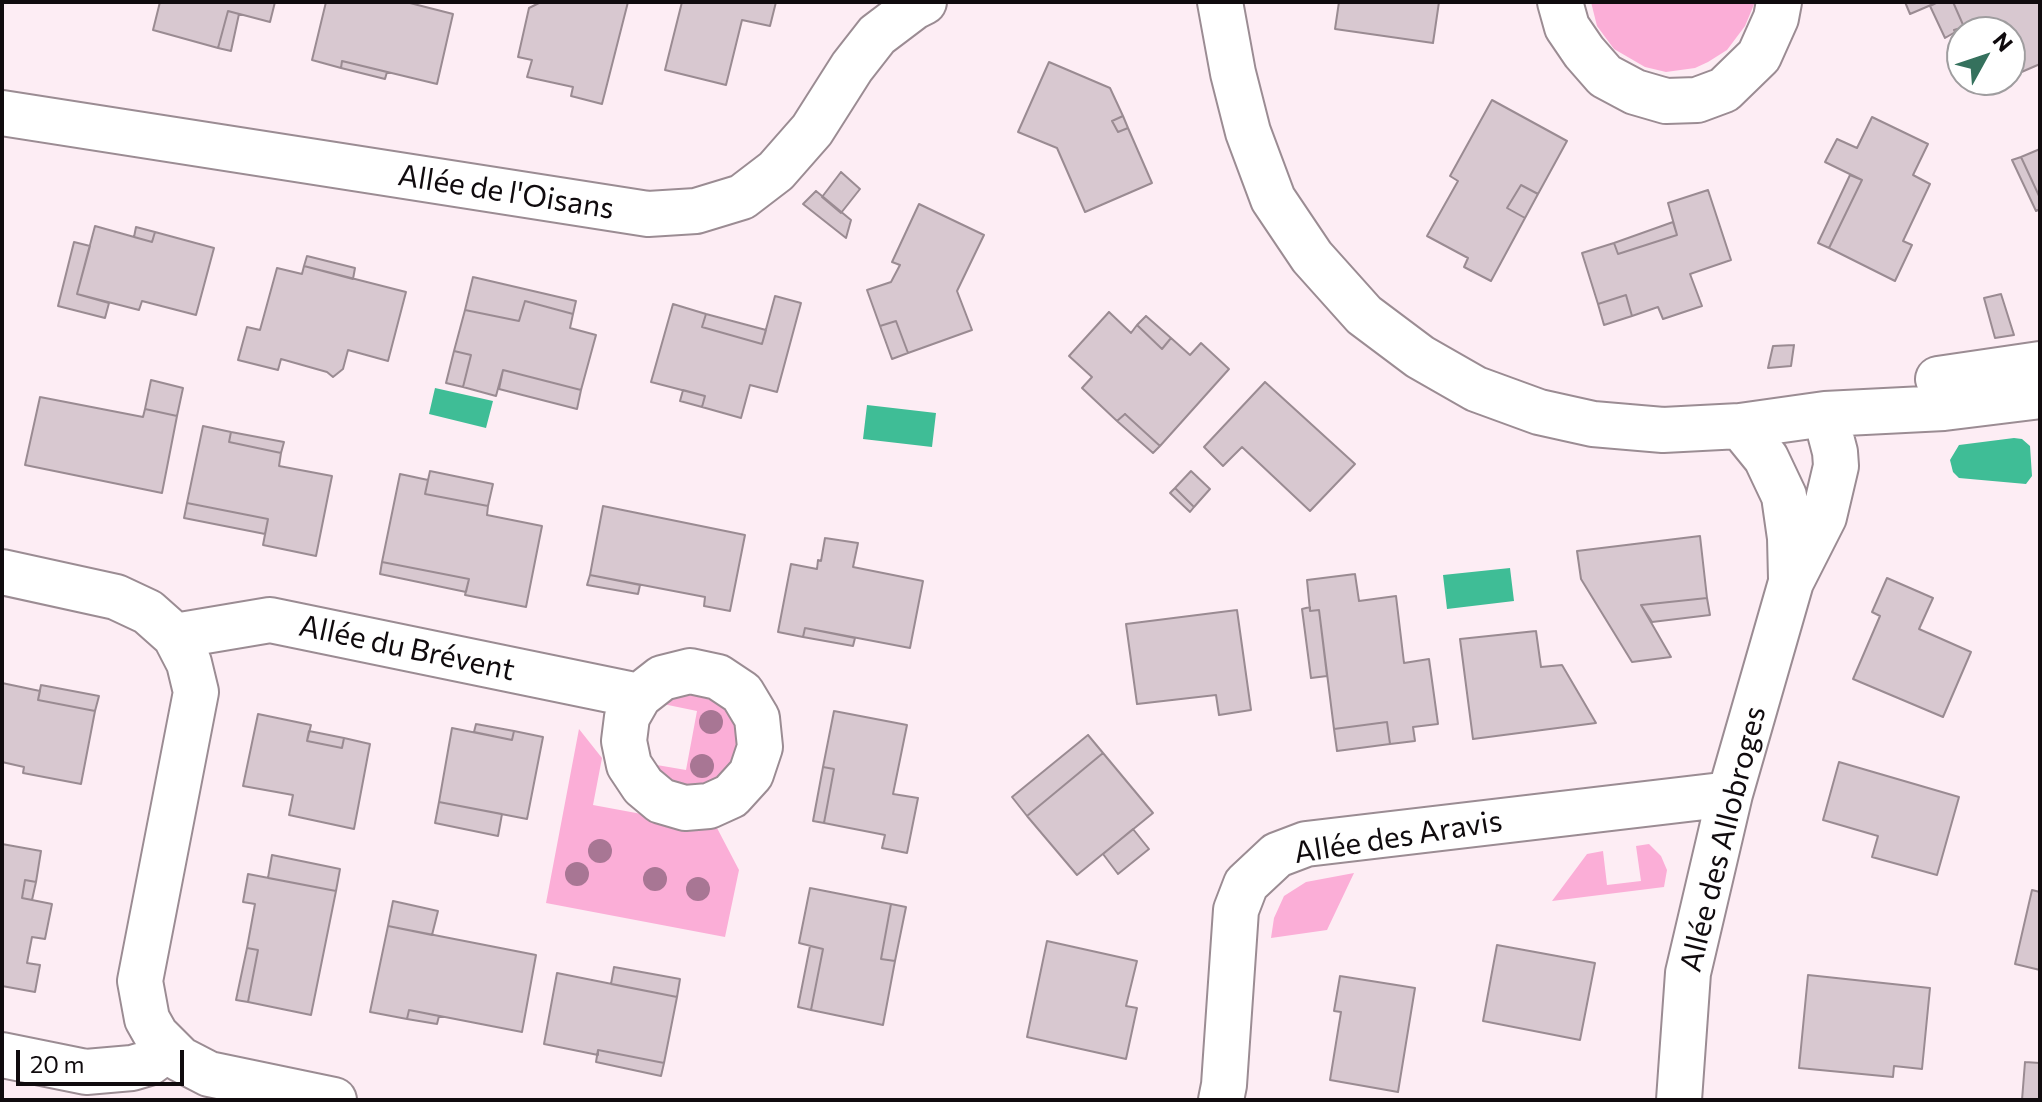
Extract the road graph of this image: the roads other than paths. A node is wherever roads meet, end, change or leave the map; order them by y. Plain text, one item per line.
1 (924, 2) edge
2 (1560, 2) edge
3 (1779, 2) edge
4 (1214, 3) edge
5 (4, 125) edge
6 (2040, 364) edge
7 (2040, 396) edge
8 (1825, 414) junction
9 (1740, 426) junction
10 (2, 572) edge
11 (1791, 582) junction
12 (175, 636) junction
13 (639, 696) dead end
14 (1730, 794) junction
15 (168, 1049) junction
16 (2, 1055) edge
17 (334, 1100) edge
18 (1221, 1100) edge
19 (1679, 1100) edge

1 - 5 street, Allée de l'Oisans
2 - 3 street
4 - 9 street
6 - 8 street
7 - 8 street
8 - 9 street
8 - 11 street, Allée des Allobroges
9 - 11 street, Allée des Allobroges
10 - 12 street
11 - 14 street, Allée des Allobroges
12 - 13 street, Allée du Brévent
12 - 15 street
14 - 18 street, Allée des Aravis
14 - 19 street, Allée des Allobroges
15 - 16 street
15 - 17 street

